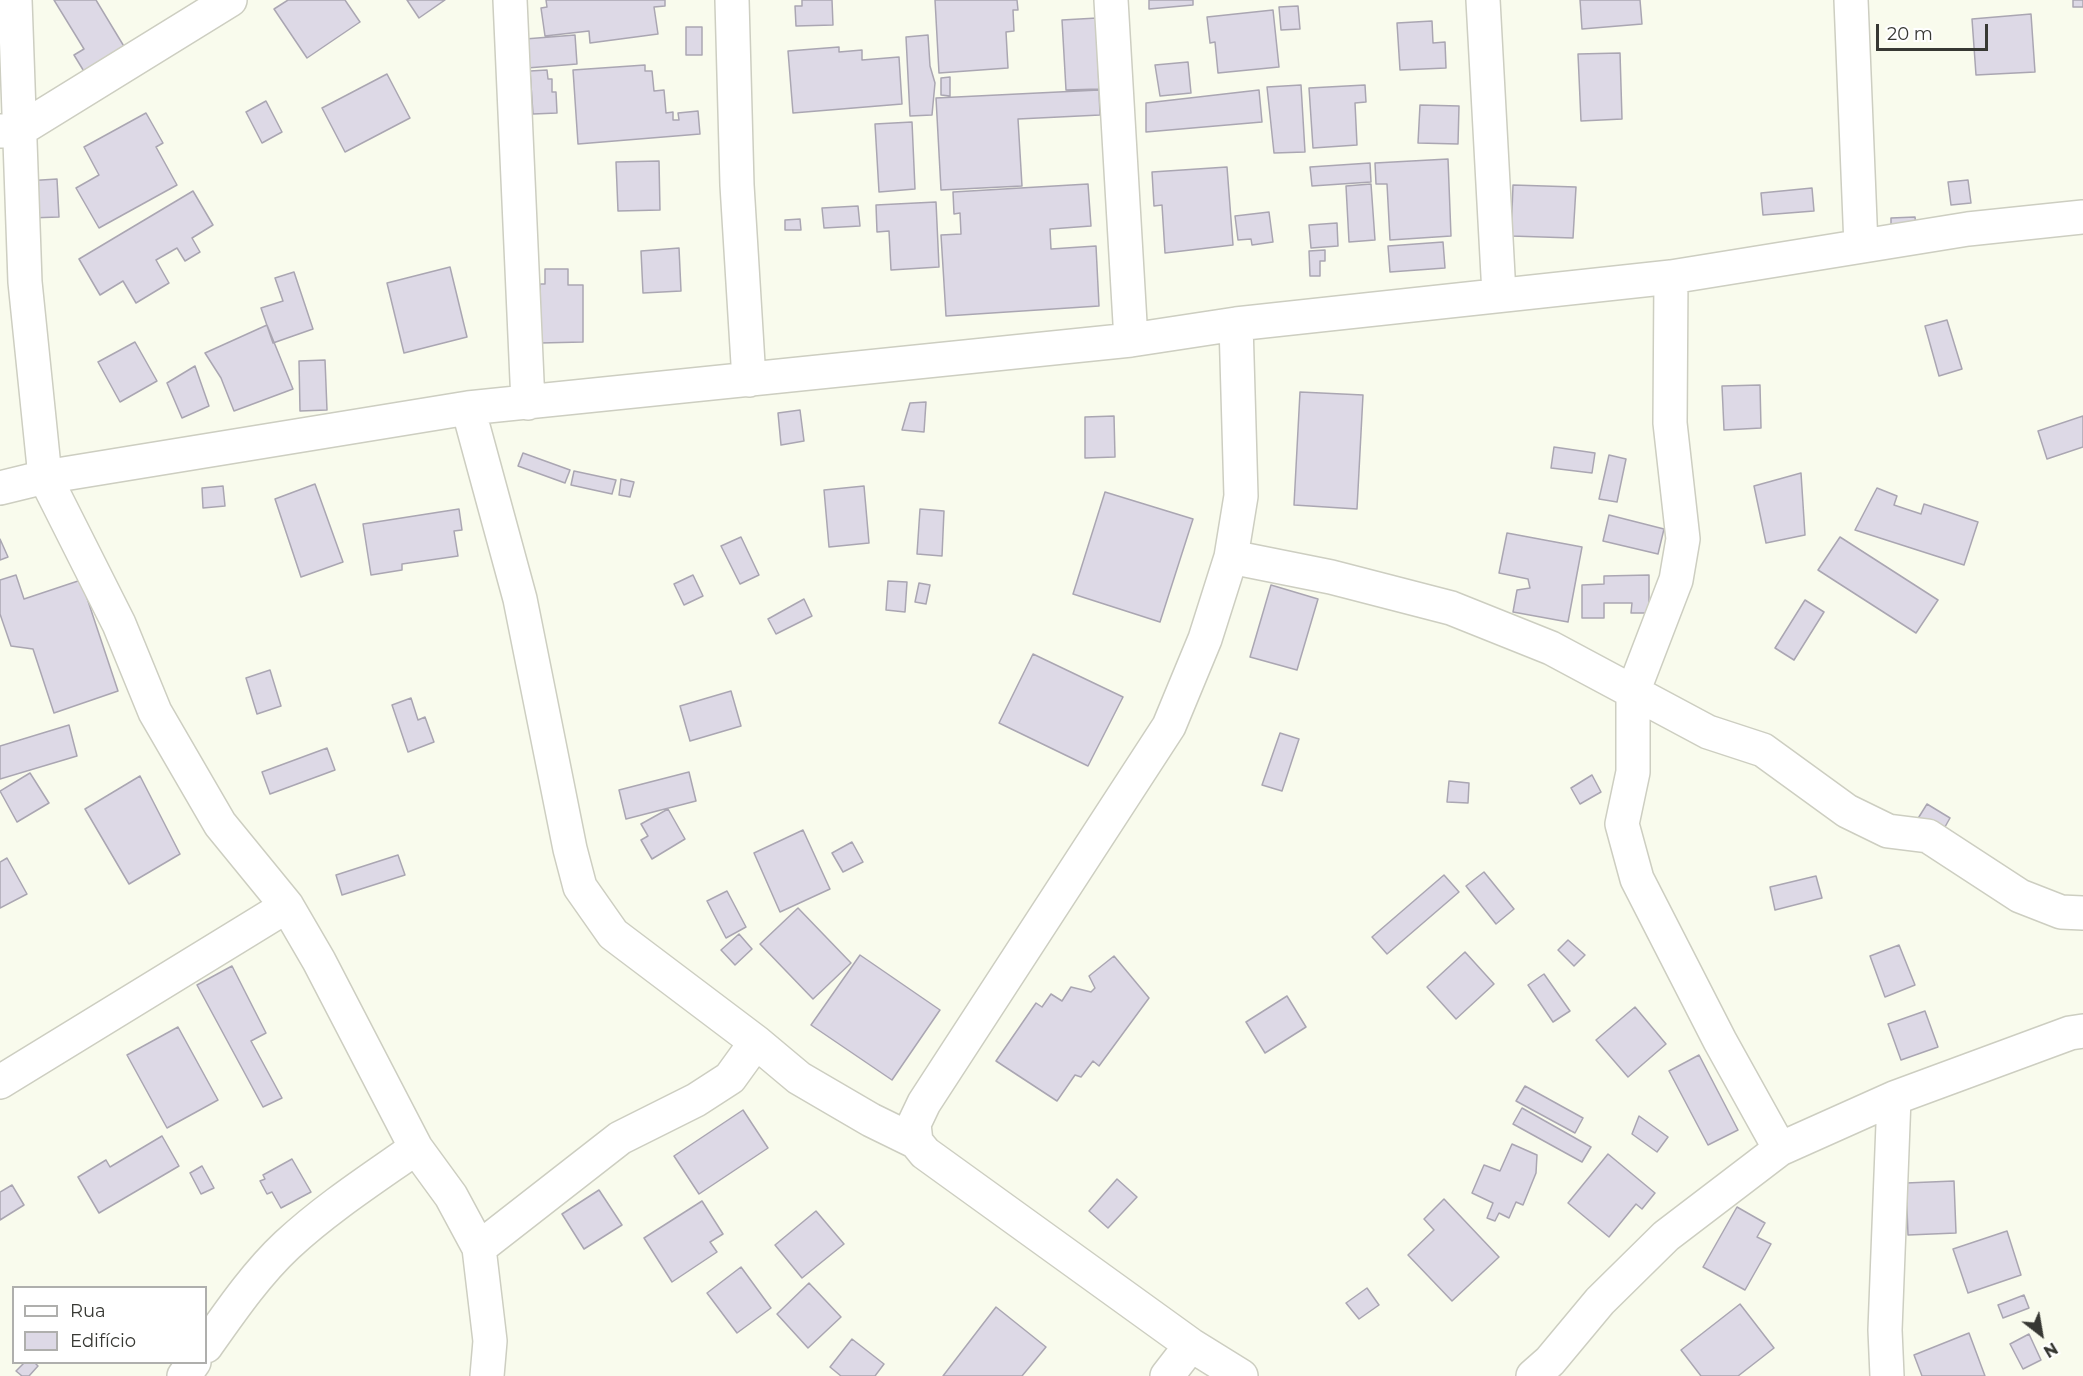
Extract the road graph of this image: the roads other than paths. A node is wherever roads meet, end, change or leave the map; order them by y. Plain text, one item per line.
1 (15, 0) edge
2 (230, 0) edge
3 (510, 0) edge
4 (732, 0) edge
5 (1112, 0) edge
6 (1483, 0) edge
7 (1851, 0) edge
8 (10, 130) edge
9 (2083, 217) edge
10 (1861, 246) junction
11 (1671, 277) junction
12 (1499, 294) junction
13 (1236, 324) junction
14 (1131, 340) junction
15 (749, 380) junction
16 (528, 404) junction
17 (468, 408) junction
18 (45, 477) junction
19 (0, 488) edge
20 (1231, 557) junction
21 (1633, 693) junction
22 (286, 906) junction
23 (2083, 913) edge
24 (2083, 1030) edge
25 (756, 1042) junction
26 (0, 1082) edge
27 (1894, 1098) junction
28 (916, 1142) junction
29 (416, 1148) junction
30 (1780, 1149) junction
31 (478, 1248) junction
32 (207, 1345) edge
33 (1191, 1345) junction
34 (488, 1376) edge
35 (1167, 1376) edge
36 (1241, 1376) edge
37 (1533, 1376) edge
38 (1887, 1376) edge

1 - 8 street
2 - 8 street
3 - 16 street
4 - 15 street
5 - 14 street
6 - 12 street
7 - 10 street
8 - 18 street
9 - 10 street
10 - 11 street
11 - 12 street
11 - 21 street
12 - 13 street
13 - 14 street
13 - 20 street
14 - 15 street
15 - 16 street
16 - 17 street
17 - 18 street
17 - 25 street
18 - 19 street
18 - 22 street
20 - 21 street
20 - 28 street
21 - 23 street
21 - 30 street
22 - 26 street
22 - 29 street
24 - 27 street
25 - 28 street
25 - 31 street
27 - 30 street
27 - 38 street
28 - 33 street
29 - 31 street
29 - 32 street
30 - 37 street
31 - 34 street
33 - 35 street
33 - 36 street

